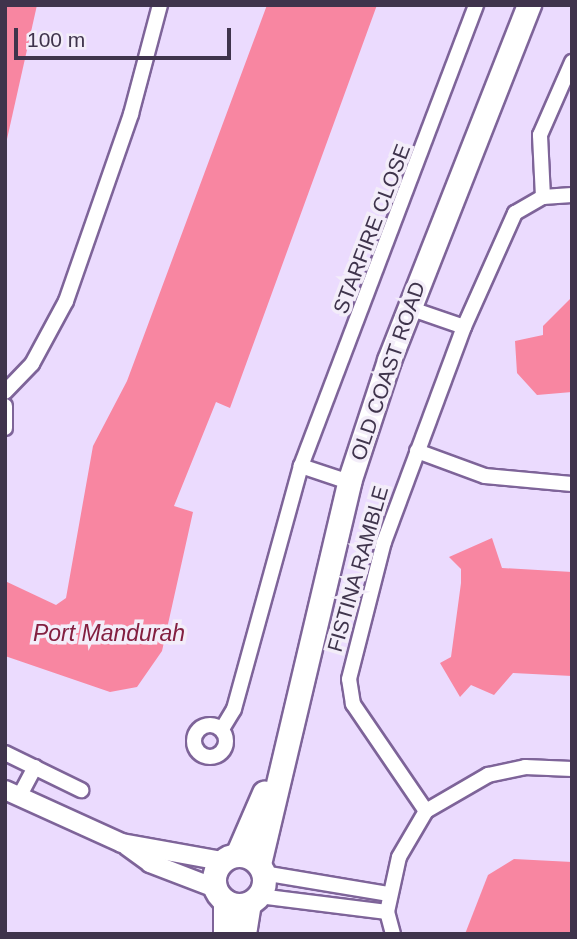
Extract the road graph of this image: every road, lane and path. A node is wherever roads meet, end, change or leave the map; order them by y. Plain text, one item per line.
1 (160, 5) edge
2 (476, 5) edge
3 (528, 5) edge
4 (572, 62) edge
5 (572, 195) edge
6 (542, 197) junction
7 (409, 308) junction
8 (464, 327) junction
9 (5, 392) edge
10 (5, 406) edge
11 (5, 428) edge
12 (417, 451) junction
13 (301, 466) junction
14 (349, 482) junction
15 (572, 484) edge
16 (222, 729) dead end
17 (283, 749) junction
18 (5, 754) edge
19 (35, 767) junction
20 (572, 769) edge
21 (81, 790) dead end
22 (12, 794) edge
23 (426, 811) junction
24 (122, 843) junction
25 (230, 858) junction
26 (261, 868) junction
27 (389, 894) junction
28 (220, 895) junction
29 (254, 900) junction
30 (387, 912) junction
31 (225, 934) edge
32 (244, 934) edge
33 (393, 934) edge

1 - 9 street
2 - 13 street, STARFIRE CLOSE
3 - 7 main road, OLD COAST ROAD
4 - 6 street
5 - 6 street
6 - 8 street, FISTINA RAMBLE
7 - 8 street
7 - 14 main road, OLD COAST ROAD
8 - 12 street, FISTINA RAMBLE
10 - 11 street
12 - 15 street
12 - 23 street, FISTINA RAMBLE
13 - 14 street
13 - 16 street, STARFIRE CLOSE
14 - 17 main road, OLD COAST ROAD
17 - 25 main road, OLD COAST ROAD
17 - 26 main road, OLD COAST ROAD
18 - 19 street
19 - 21 street
19 - 22 street
20 - 23 street
22 - 24 street
23 - 27 street
24 - 25 street
24 - 28 street
25 - 26 main road
25 - 28 main road, OLD COAST ROAD
26 - 27 street
26 - 29 main road, OLD COAST ROAD
27 - 30 street
28 - 29 main road
28 - 31 main road, OLD COAST ROAD
29 - 30 street
29 - 32 main road, OLD COAST ROAD
30 - 33 street

